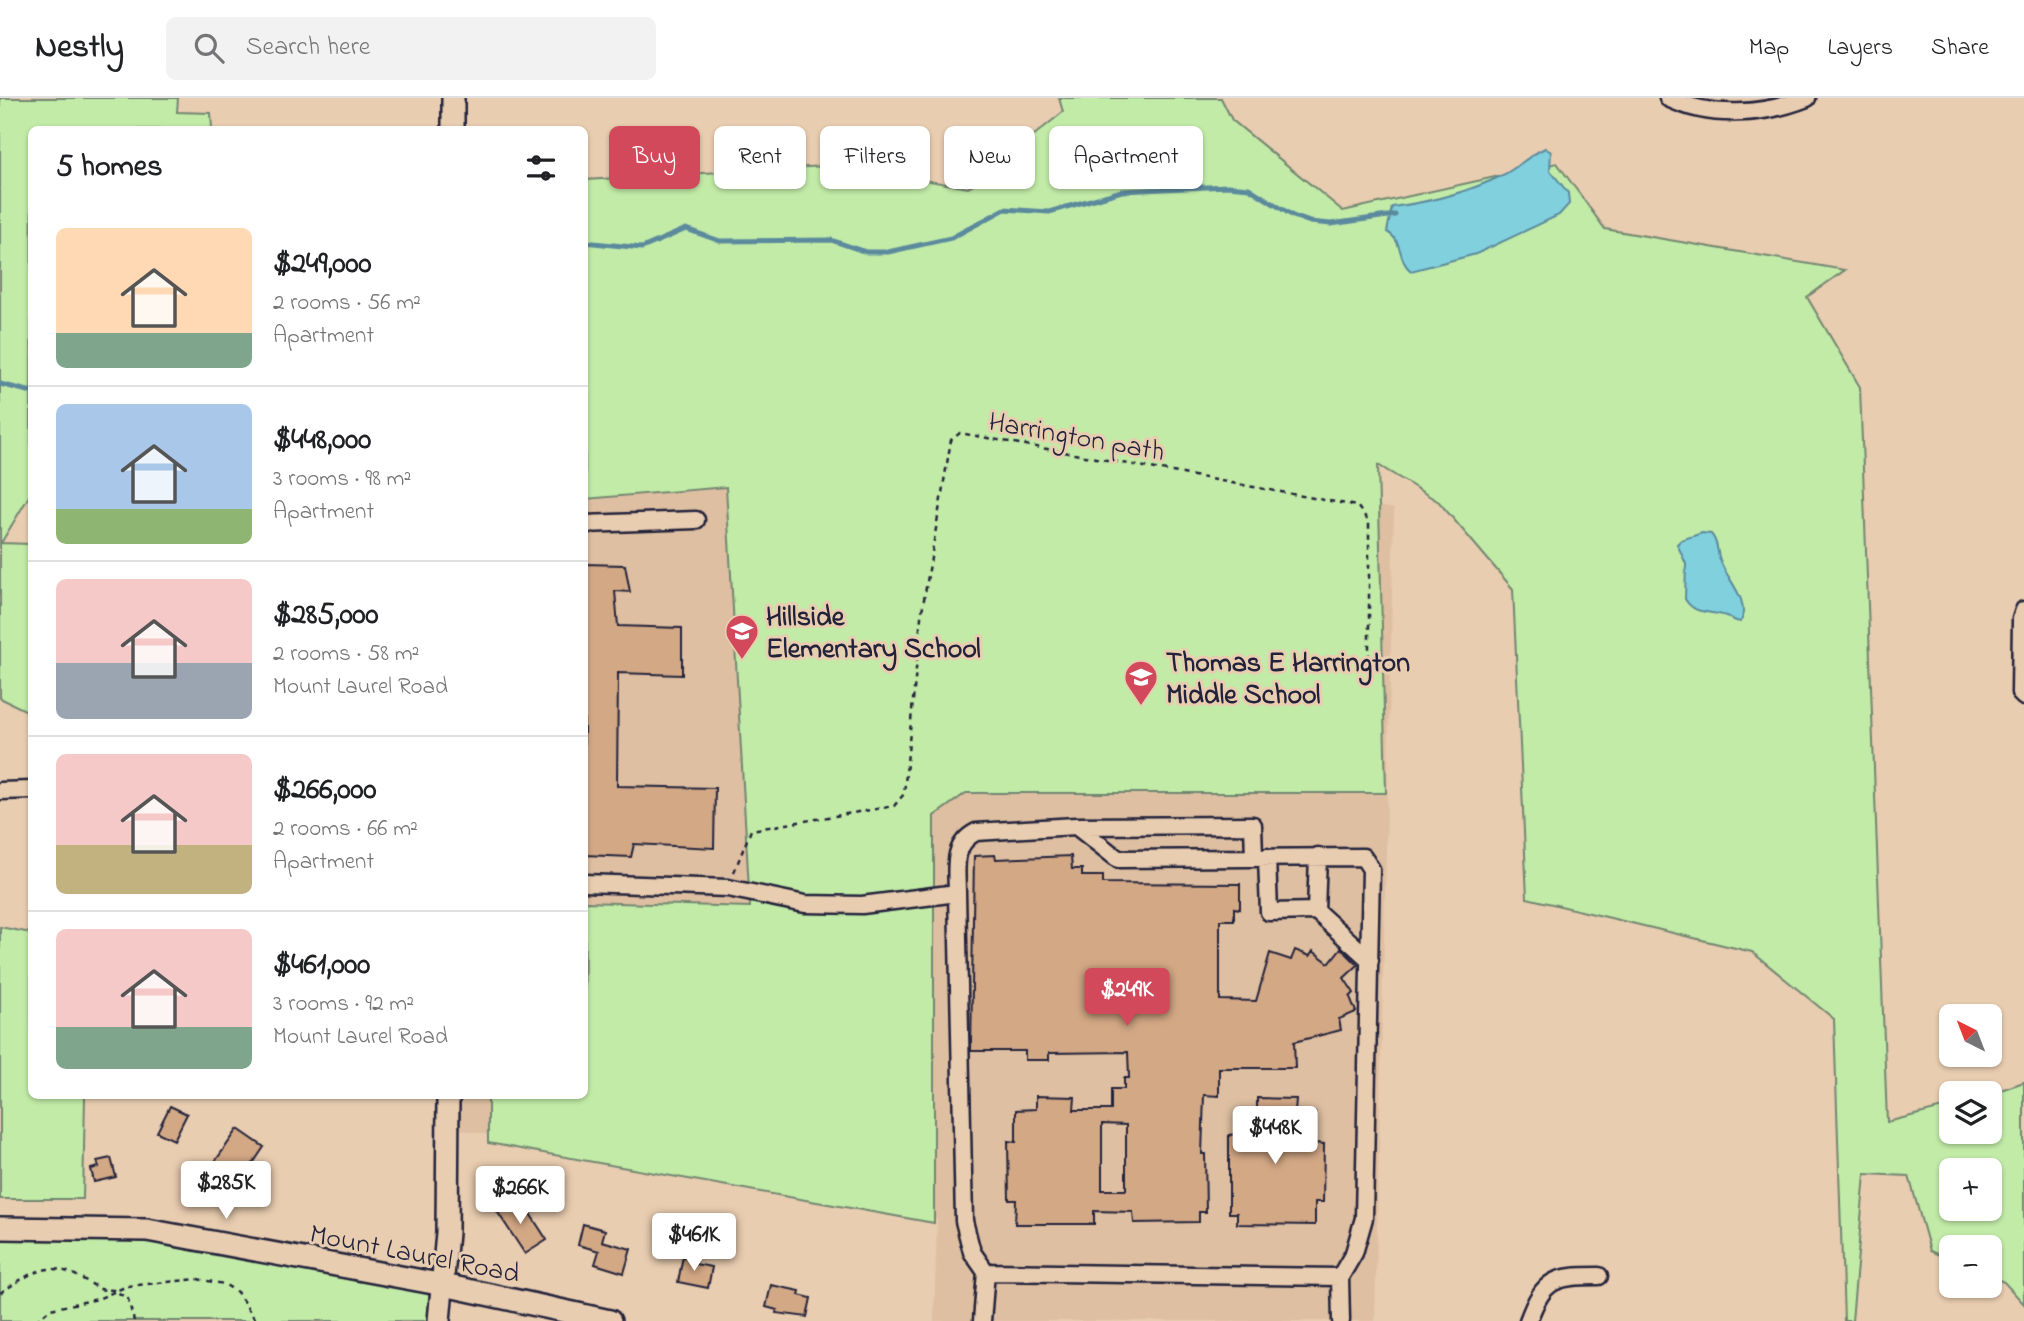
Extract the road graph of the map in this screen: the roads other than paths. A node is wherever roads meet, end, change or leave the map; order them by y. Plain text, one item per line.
1 (453, 98) edge
2 (1668, 98) edge
3 (1807, 98) edge
4 (453, 126) edge
5 (696, 520) dead end
6 (588, 524) edge
7 (2024, 610) edge
8 (2024, 697) edge
9 (0, 790) edge
10 (28, 790) edge
11 (1076, 826) junction
12 (1318, 856) junction
13 (1261, 857) junction
14 (588, 883) edge
15 (957, 893) junction
16 (1316, 911) junction
17 (1370, 960) junction
18 (448, 1099) edge
19 (0, 1228) edge
20 (986, 1272) junction
21 (1599, 1276) dead end
22 (1340, 1277) junction
23 (444, 1285) junction
24 (439, 1321) edge
25 (610, 1321) edge
26 (982, 1321) edge
27 (1340, 1321) edge
28 (1528, 1321) edge

1 - 4 main road
2 - 3 street
5 - 6 street
7 - 8 street
9 - 10 street
11 - 13 street
11 - 13 street
11 - 15 street
12 - 13 street
12 - 16 street
12 - 17 street
13 - 16 street
14 - 15 street
15 - 20 street
16 - 17 street
17 - 22 street
18 - 23 main road
19 - 23 main road, Mount Laurel Road
20 - 22 street
20 - 26 street
21 - 28 street
22 - 27 street
23 - 24 main road
23 - 25 main road, Mount Laurel Road

